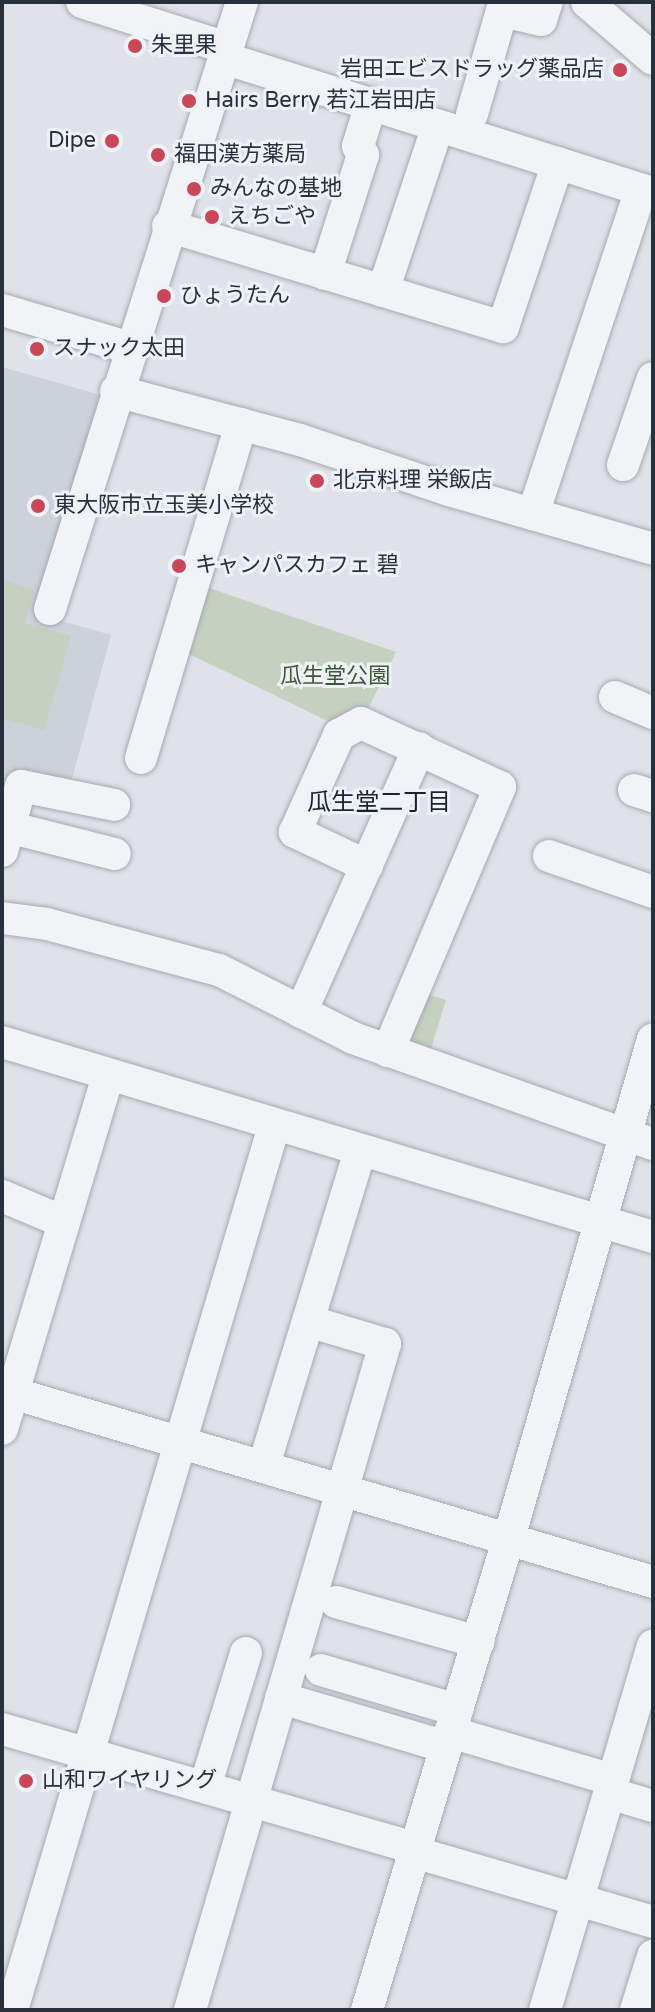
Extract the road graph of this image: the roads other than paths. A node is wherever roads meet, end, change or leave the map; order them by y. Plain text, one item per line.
1 (82, 2) edge
2 (242, 2) edge
3 (547, 2) edge
4 (587, 2) edge
5 (225, 53) junction
6 (653, 59) edge
7 (371, 104) junction
8 (472, 114) dead end
9 (438, 126) junction
10 (558, 163) junction
11 (647, 191) edge
12 (168, 226) junction
13 (325, 274) junction
14 (383, 291) junction
15 (2, 310) edge
16 (130, 348) junction
17 (653, 378) edge
18 (116, 391) junction
19 (241, 424) junction
20 (623, 465) dead end
21 (533, 514) junction
22 (653, 549) edge
23 (50, 609) dead end
24 (615, 697) dead end
25 (653, 713) edge
26 (419, 748) junction
27 (141, 758) dead end
28 (114, 805) dead end
29 (6, 822) edge
30 (115, 854) dead end
31 (549, 856) dead end
32 (367, 866) junction
33 (653, 892) edge
34 (2, 918) edge
35 (301, 1012) junction
36 (653, 1039) edge
37 (2, 1042) edge
38 (388, 1051) junction
39 (108, 1075) junction
40 (274, 1126) junction
41 (639, 1140) edge
42 (360, 1151) junction
43 (2, 1196) edge
44 (64, 1222) junction
45 (601, 1222) junction
46 (653, 1237) edge
47 (308, 1321) junction
48 (7, 1392) edge
49 (2, 1429) edge
50 (182, 1441) junction
51 (264, 1465) junction
52 (342, 1488) junction
53 (509, 1538) junction
54 (653, 1582) edge
55 (336, 1602) dead end
56 (478, 1642) junction
57 (653, 1646) edge
58 (246, 1653) dead end
59 (321, 1670) dead end
60 (281, 1698) junction
61 (2, 1729) edge
62 (451, 1730) junction
63 (88, 1753) junction
64 (611, 1786) junction
65 (205, 1787) junction
66 (252, 1801) junction
67 (653, 1806) edge
68 (414, 1850) junction
69 (578, 1900) junction
70 (653, 1922) edge
71 (653, 1956) edge
72 (12, 2010) edge
73 (190, 2010) edge
74 (367, 2010) edge
75 (545, 2010) edge
76 (636, 2010) edge

1 - 5 street
2 - 5 street
3 - 8 street
4 - 6 street
5 - 7 street
5 - 12 street
7 - 9 street
7 - 13 street
9 - 10 street
9 - 14 street
10 - 11 street
10 - 14 street
11 - 21 street
12 - 13 street
12 - 16 street
13 - 14 street
15 - 16 street
16 - 18 street
17 - 20 street
18 - 19 street
18 - 23 street
19 - 21 street
19 - 27 street
21 - 22 street
24 - 25 street
26 - 32 street
26 - 32 street
26 - 38 street
28 - 29 street
29 - 30 street
31 - 33 street
32 - 35 street
34 - 35 street
35 - 38 street
36 - 41 street
37 - 39 street
38 - 41 street
39 - 40 street
39 - 44 street
40 - 42 street
40 - 50 street
41 - 45 street
42 - 45 street
42 - 47 street
43 - 44 street
44 - 48 street
45 - 46 street
45 - 53 street
47 - 51 street
47 - 52 street
48 - 49 street
48 - 50 street
50 - 51 street
50 - 63 street
51 - 52 street
52 - 53 street
52 - 60 street
53 - 54 street
53 - 56 street
55 - 56 street
56 - 62 street
57 - 64 street
58 - 65 street
59 - 62 street
60 - 62 street
60 - 66 street
61 - 63 street
62 - 64 street
62 - 68 street
63 - 65 street
63 - 72 street
64 - 67 street
64 - 69 street
65 - 66 street
66 - 68 street
66 - 73 street
68 - 69 street
68 - 74 street
69 - 70 street
69 - 75 street
71 - 76 street

